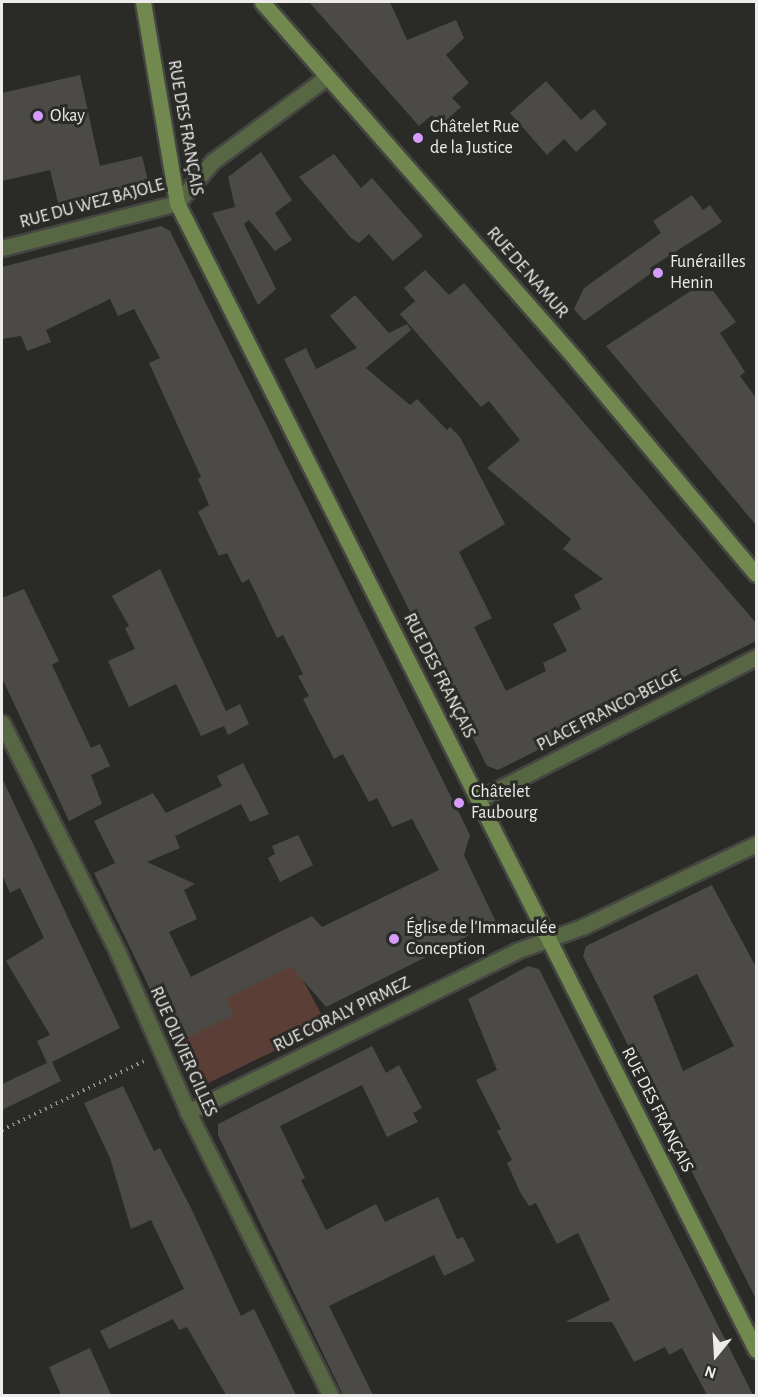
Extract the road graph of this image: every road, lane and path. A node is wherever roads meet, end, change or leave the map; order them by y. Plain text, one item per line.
1 (143, 2) edge
2 (262, 2) edge
3 (327, 77) junction
4 (177, 203) junction
5 (2, 248) edge
6 (756, 574) edge
7 (756, 657) edge
8 (2, 723) edge
9 (479, 799) junction
10 (756, 844) edge
11 (547, 938) junction
12 (162, 1053) junction
13 (188, 1112) junction
14 (2, 1130) edge
15 (756, 1350) edge
16 (331, 1395) edge

1 - 4 main road, RUE DES FRANÇAIS
2 - 3 main road, RUE DE NAMUR
3 - 4 street, RUE DU WEZ BAJOLE
3 - 6 main road, RUE DE NAMUR
4 - 5 street, RUE DU WEZ BAJOLE
4 - 9 main road, RUE DES FRANÇAIS
7 - 9 street, PLACE FRANCO-BELGE
8 - 12 street, RUE OLIVIER GILLES
9 - 11 main road, RUE DES FRANÇAIS
10 - 11 street
11 - 13 street, RUE CORALY PIRMEZ
11 - 15 main road, RUE DES FRANÇAIS
12 - 13 street, RUE OLIVIER GILLES
12 - 14 path
13 - 16 street, RUE OLIVIER GILLES

